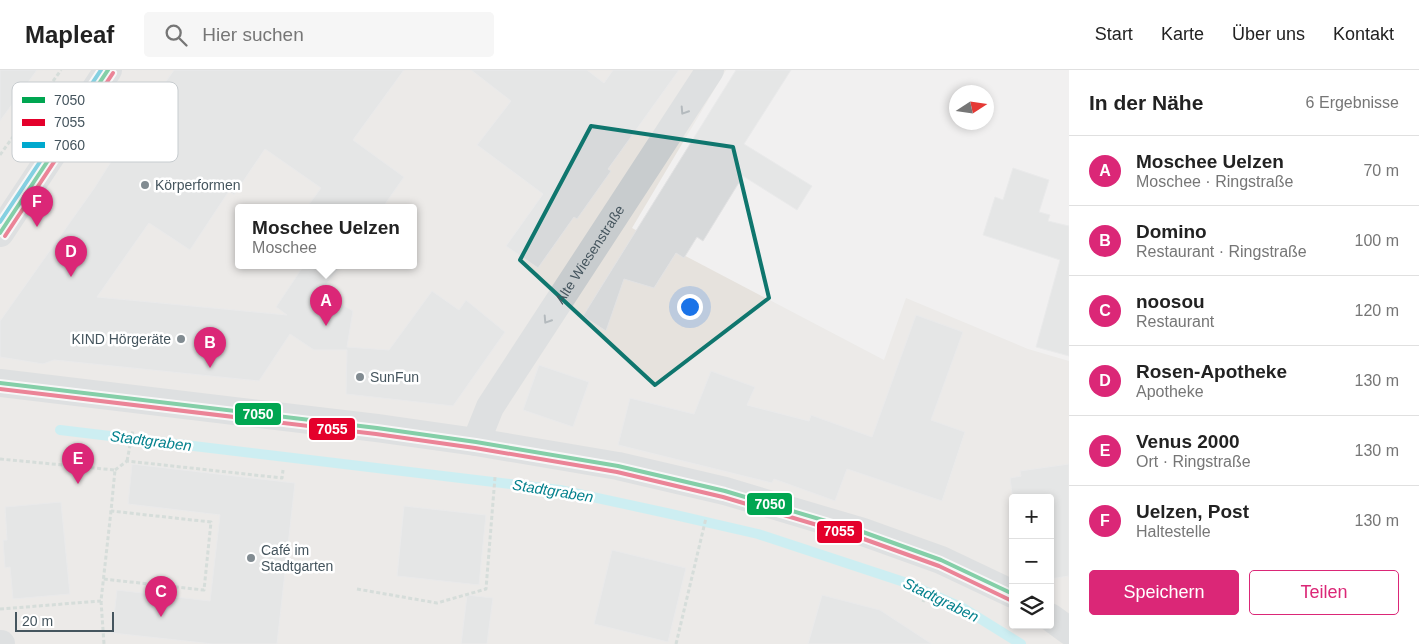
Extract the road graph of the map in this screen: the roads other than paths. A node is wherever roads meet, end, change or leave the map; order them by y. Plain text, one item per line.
1 (108, 70) edge
2 (710, 70) edge
3 (100, 82) edge
4 (47, 162) edge
5 (0, 233) edge
6 (0, 383) edge
7 (476, 442) junction
8 (1009, 592) edge
9 (1054, 621) edge
10 (1069, 632) edge

1 - 3 street
2 -> 7 street, Alte Wiesenstraße
4 - 5 street
6 - 7 street
7 - 8 street
9 - 10 street

